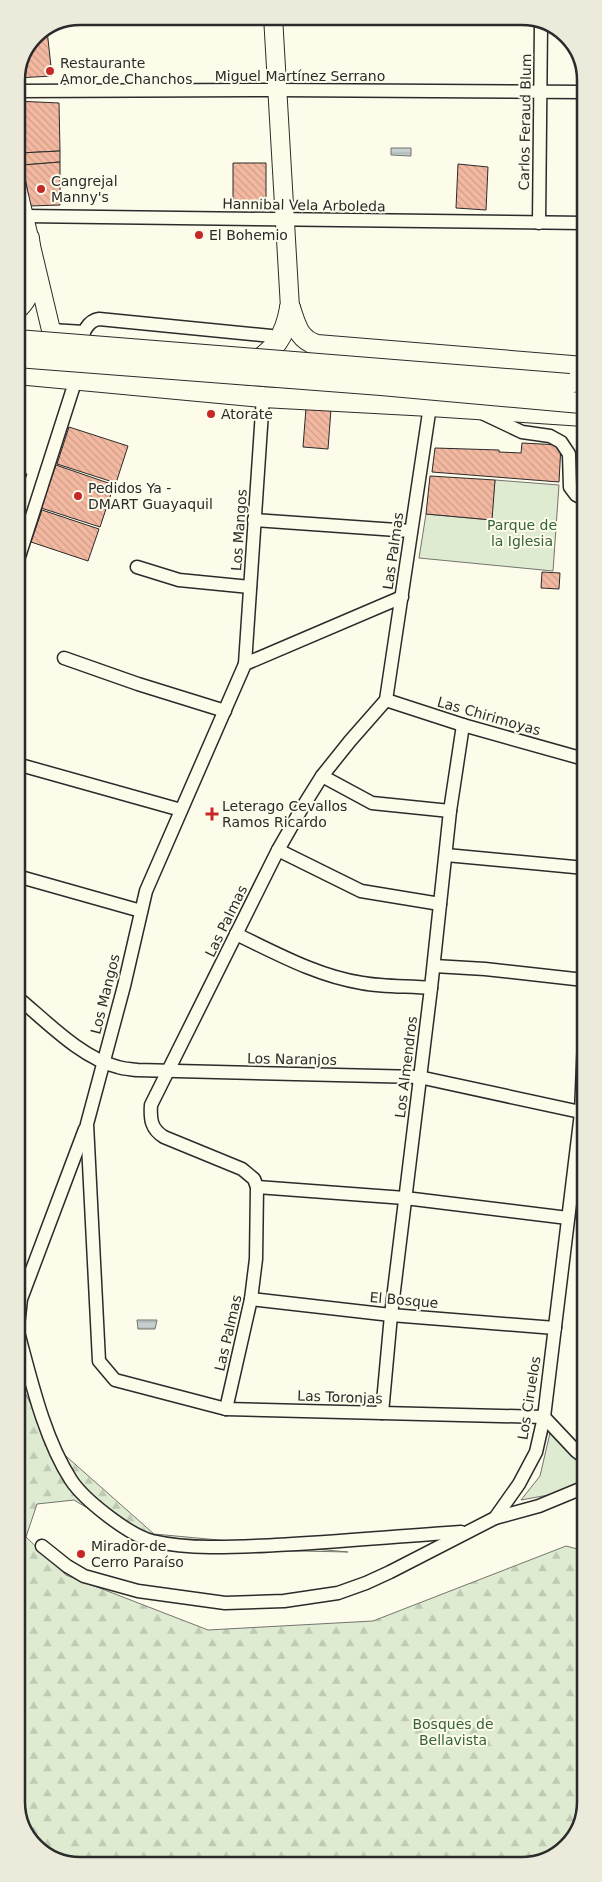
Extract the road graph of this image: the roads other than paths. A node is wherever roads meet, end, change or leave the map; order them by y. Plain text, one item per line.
1 (274, 25) edge
2 (541, 28) edge
3 (278, 90) junction
4 (25, 92) edge
5 (541, 92) junction
6 (577, 92) edge
7 (25, 216) edge
8 (25, 220) edge
9 (286, 220) junction
10 (539, 223) junction
11 (577, 223) edge
12 (29, 238) junction
13 (25, 301) edge
14 (290, 308) junction
15 (84, 332) junction
16 (271, 336) dead end
17 (25, 341) edge
18 (61, 344) junction
19 (337, 347) junction
20 (25, 358) edge
21 (256, 362) junction
22 (577, 366) edge
23 (25, 375) edge
24 (76, 379) junction
25 (184, 389) junction
26 (263, 397) junction
27 (577, 398) edge
28 (577, 398) edge
29 (577, 398) edge
30 (338, 402) junction
31 (430, 406) junction
32 (473, 409) junction
33 (577, 496) edge
34 (254, 520) junction
35 (411, 531) junction
36 (25, 538) edge
37 (137, 568) dead end
38 (250, 587) junction
39 (402, 597) junction
40 (64, 658) dead end
41 (245, 664) junction
42 (386, 700) junction
43 (226, 711) junction
44 (463, 725) junction
45 (577, 757) edge
46 (25, 766) edge
47 (322, 776) junction
48 (181, 810) junction
49 (450, 812) junction
50 (278, 850) junction
51 (446, 854) junction
52 (577, 867) edge
53 (25, 878) edge
54 (440, 904) junction
55 (140, 912) junction
56 (236, 934) junction
57 (434, 966) junction
58 (577, 979) edge
59 (431, 988) junction
60 (25, 1004) edge
61 (103, 1062) junction
62 (169, 1070) junction
63 (419, 1077) junction
64 (577, 1112) edge
65 (87, 1124) junction
66 (577, 1155) edge
67 (257, 1186) junction
68 (405, 1198) junction
69 (568, 1218) junction
70 (25, 1288) edge
71 (251, 1299) junction
72 (391, 1314) junction
73 (555, 1328) junction
74 (98, 1350) joint
75 (25, 1356) edge
76 (226, 1409) junction
77 (382, 1413) junction
78 (544, 1416) junction
79 (577, 1452) edge
80 (577, 1490) edge
81 (495, 1518) junction
82 (466, 1532) junction
83 (42, 1546) dead end

1 - 3 main road
2 - 5 street, Carlos Feraud Blum
3 - 4 street, Miguel Martínez Serrano
3 - 5 street, Miguel Martínez Serrano
3 - 9 main road
5 - 6 street, Miguel Martínez Serrano
5 - 10 street, Carlos Feraud Blum
7 - 9 street, Hannibal Vela Arboleda
8 - 12 main road
9 - 10 street, Hannibal Vela Arboleda
9 - 14 main road
10 - 11 street, Hannibal Vela Arboleda
12 - 13 main road
12 - 18 main road
14 - 19 main road
14 - 21 main road
15 - 16 street
15 - 18 street
15 - 18 street
17 - 27 main road, bridge
18 - 21 main road
18 - 24 main road
19 - 22 main road
19 - 30 main road
20 - 28 main road, bridge
21 - 25 main road
23 - 24 main road
24 - 25 main road
24 - 36 street
25 - 26 main road
26 - 30 main road
26 - 34 street, Los Mangos
29 - 32 main road
30 - 31 main road
31 - 32 main road
31 - 35 street, Las Palmas
32 - 33 street
34 - 35 street
34 - 38 street, Los Mangos
35 - 39 street, Las Palmas
37 - 38 street
38 - 41 street, Los Mangos
39 - 41 street
39 - 42 street, Las Palmas
40 - 43 street
41 - 43 street, Los Mangos
42 - 44 street, Las Chirimoyas
42 - 47 street, Las Palmas
43 - 48 street, Los Mangos
44 - 45 street, Las Chirimoyas
44 - 49 street, Los Almendros
46 - 48 street
47 - 49 street
47 - 50 street, Las Palmas
48 - 55 street, Los Mangos
49 - 51 street, Los Almendros
50 - 54 street
50 - 56 street, Las Palmas
51 - 52 street
51 - 54 street, Los Almendros
53 - 55 street
54 - 57 street, Los Almendros
55 - 61 street, Los Mangos
56 - 59 street
56 - 62 street, Las Palmas
57 - 58 street
57 - 59 street, Los Almendros
59 - 63 street, Los Almendros
60 - 61 street, Los Naranjos
61 - 62 street, Los Naranjos
61 - 65 street, Los Mangos
62 - 63 street, Los Naranjos
62 - 67 street, Las Palmas
63 - 64 street, Los Naranjos
63 - 68 street, Los Almendros
65 - 70 street
65 - 74 street, Los Mangos
66 - 69 street, Los Ciruelos
67 - 68 street
67 - 71 street, Las Palmas
68 - 69 street
68 - 72 street, Los Almendros
69 - 73 street, Los Ciruelos
71 - 72 street, El Bosque
71 - 76 street, Las Palmas
72 - 73 street, El Bosque
72 - 77 street, Los Almendros
73 - 78 street, Los Ciruelos
74 - 76 street, Las Toronjas
75 - 82 street
76 - 77 street, Las Toronjas
77 - 78 street, Las Toronjas
78 - 79 street
78 - 81 street, Los Ciruelos
80 - 81 street
81 - 82 street, Los Ciruelos
82 - 83 street, Los Ciruelos

